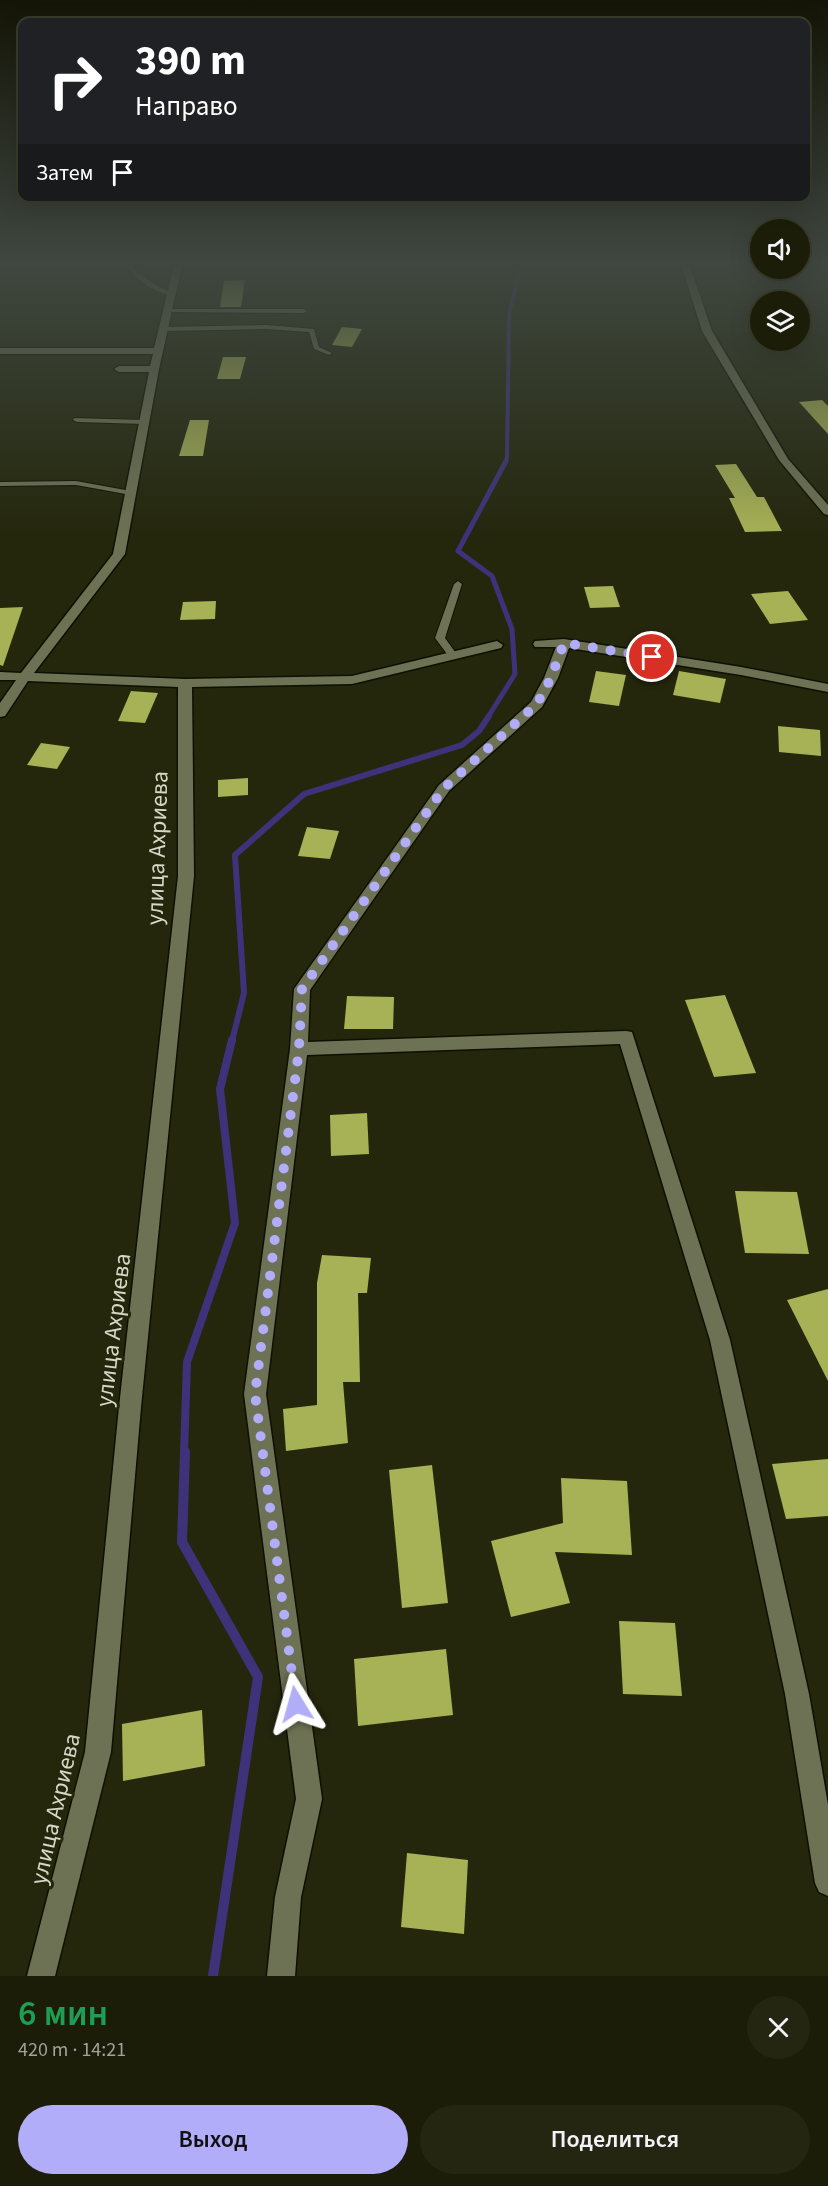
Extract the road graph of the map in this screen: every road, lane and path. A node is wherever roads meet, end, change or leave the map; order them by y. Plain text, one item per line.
1 (158, 353) edge
2 (720, 353) edge
3 (119, 369) dead end
4 (154, 369) junction
5 (76, 420) dead end
6 (145, 422) junction
7 (0, 484) edge
8 (131, 493) junction
9 (828, 512) edge
10 (458, 584) dead end
11 (564, 643) junction
12 (539, 644) dead end
13 (497, 645) dead end
14 (453, 656) junction
15 (0, 676) edge
16 (24, 678) junction
17 (185, 683) junction
18 (828, 688) edge
19 (0, 713) edge
20 (299, 1049) junction
21 (828, 1883) edge
22 (41, 1976) edge
23 (281, 1976) edge

1 - 4 street
2 - 9 street
3 - 4 street
4 - 6 street
5 - 6 lane
6 - 8 street
7 - 8 lane
8 - 16 street
10 - 14 lane
11 - 12 street
11 - 18 street
11 - 20 street
13 - 14 street
14 - 17 street
15 - 16 street
16 - 17 street
16 - 19 street
17 - 22 street, улица Ахриева
20 - 21 street
20 - 23 street

